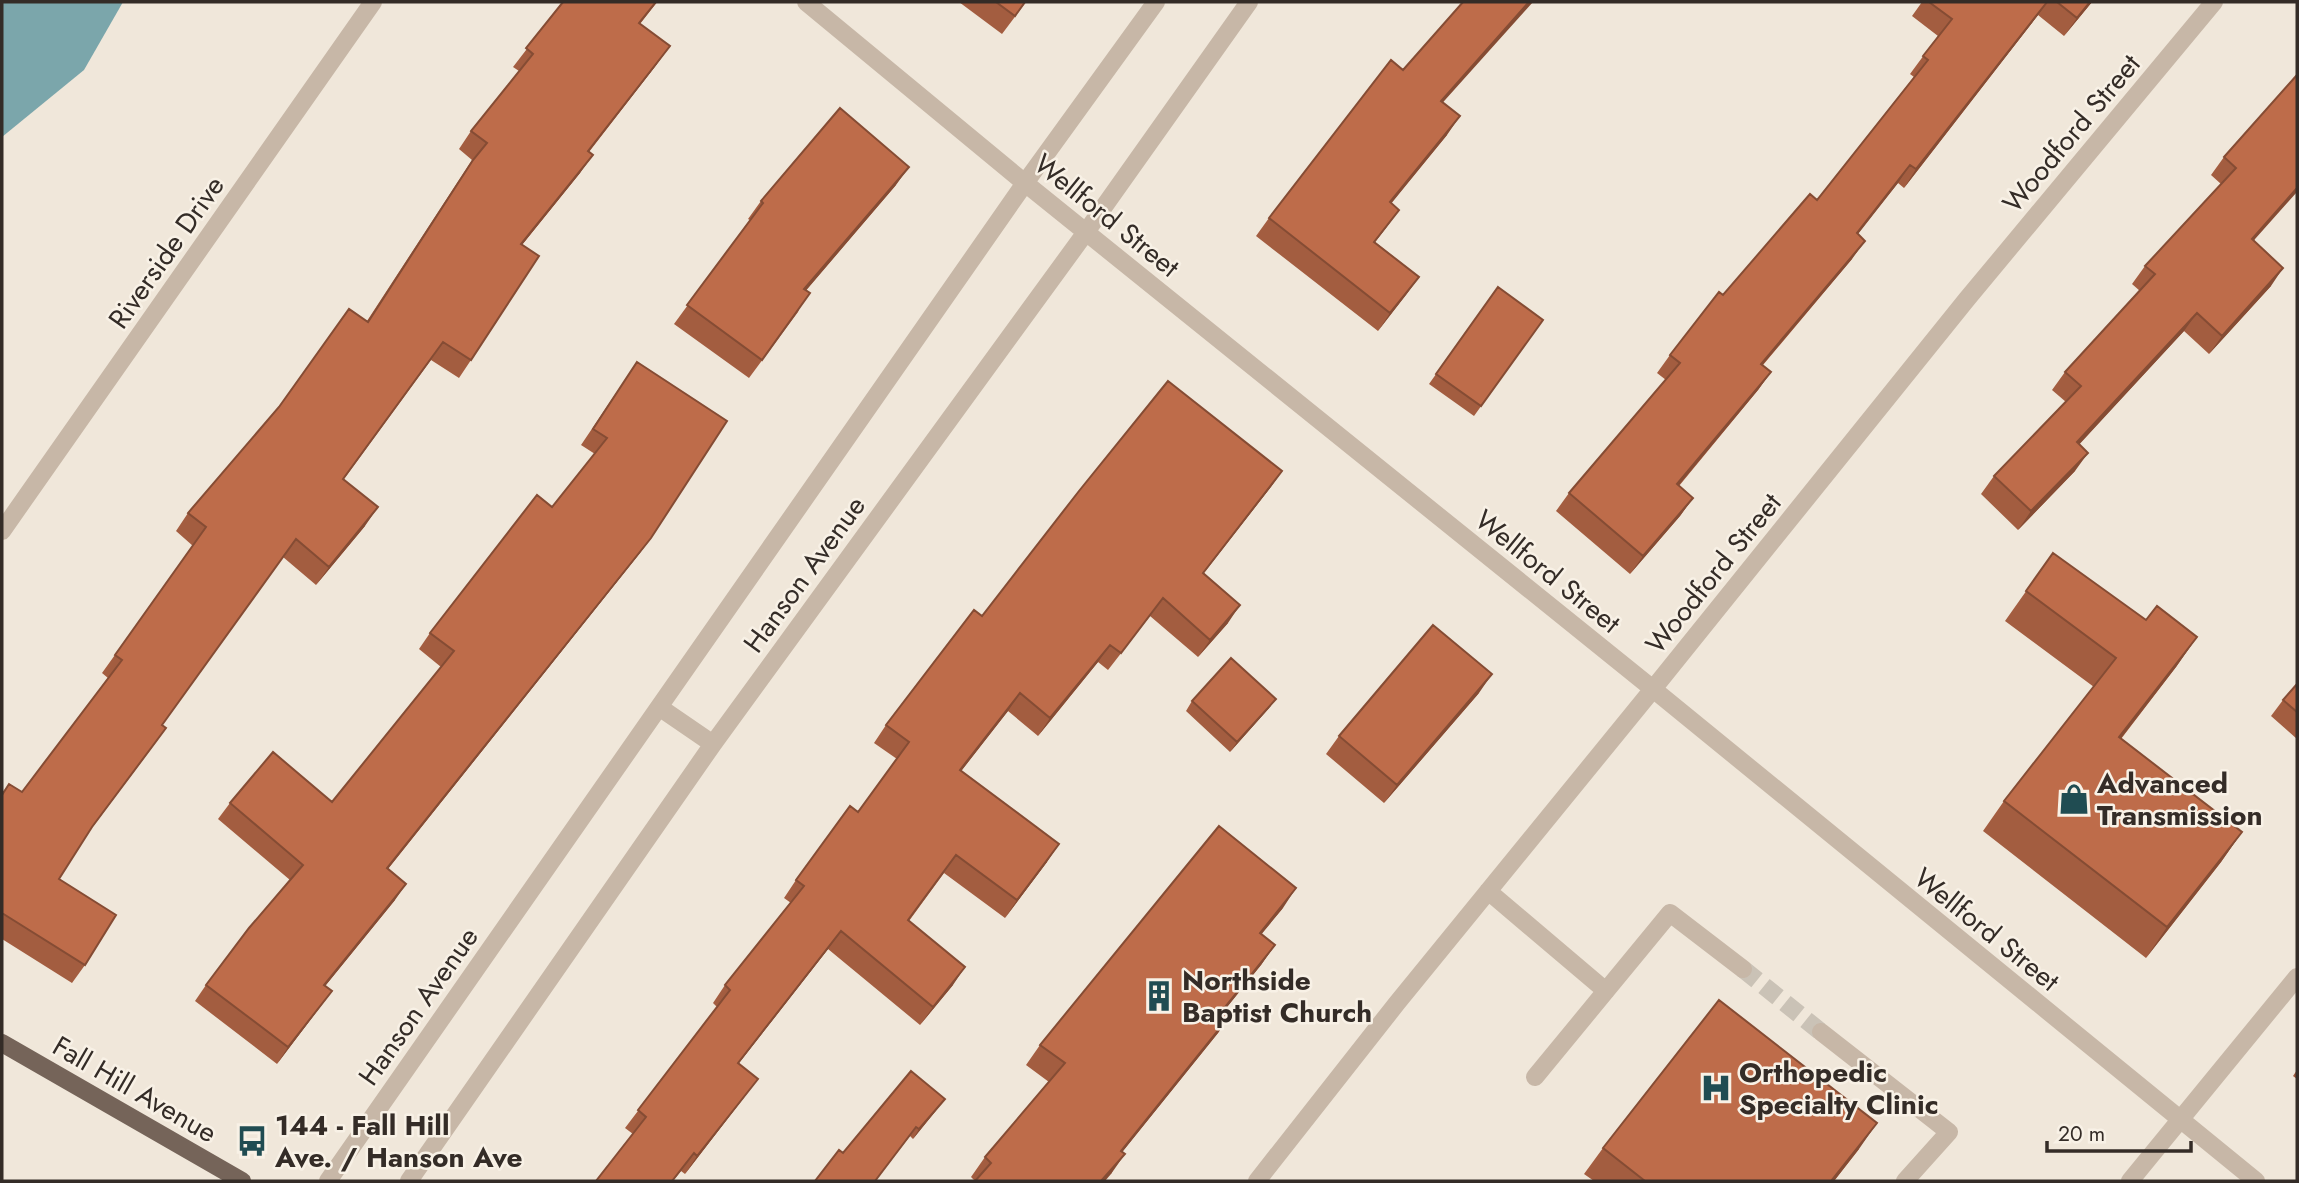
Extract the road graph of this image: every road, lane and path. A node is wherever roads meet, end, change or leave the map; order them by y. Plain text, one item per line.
1 (373, 2) edge
2 (806, 2) edge
3 (1156, 2) edge
4 (1249, 2) edge
5 (2214, 2) edge
6 (1025, 183) junction
7 (1086, 232) junction
8 (2, 531) edge
9 (1653, 689) junction
10 (659, 707) junction
11 (713, 744) junction
12 (1488, 891) junction
13 (1743, 969) tunnel mouth
14 (2297, 977) edge
15 (1606, 991) junction
16 (1821, 1032) tunnel mouth
17 (2, 1043) edge
18 (1535, 1077) dead end
19 (2180, 1120) junction
20 (242, 1181) edge
21 (328, 1181) edge
22 (409, 1181) edge
23 (1257, 1181) edge
24 (1905, 1181) edge
25 (2130, 1181) edge
26 (2256, 1181) edge

1 - 8 street, Riverside Drive
2 - 6 street, Wellford Street
3 - 6 street, Hanson Avenue
4 - 7 street, Hanson Avenue
5 - 9 street, Woodford Street
6 - 7 street, Wellford Street
6 - 10 street, Hanson Avenue
7 - 9 street, Wellford Street
7 - 11 street, Hanson Avenue
9 - 12 street, Woodford Street
9 - 19 street, Wellford Street
10 - 11 street
10 - 21 street, Hanson Avenue
11 - 22 street, Hanson Avenue
12 - 15 street
12 - 23 street, Woodford Street
13 - 15 street
14 - 19 street
15 - 18 street
16 - 24 street
17 - 20 main road, Fall Hill Avenue
19 - 25 street
19 - 26 street, Wellford Street

